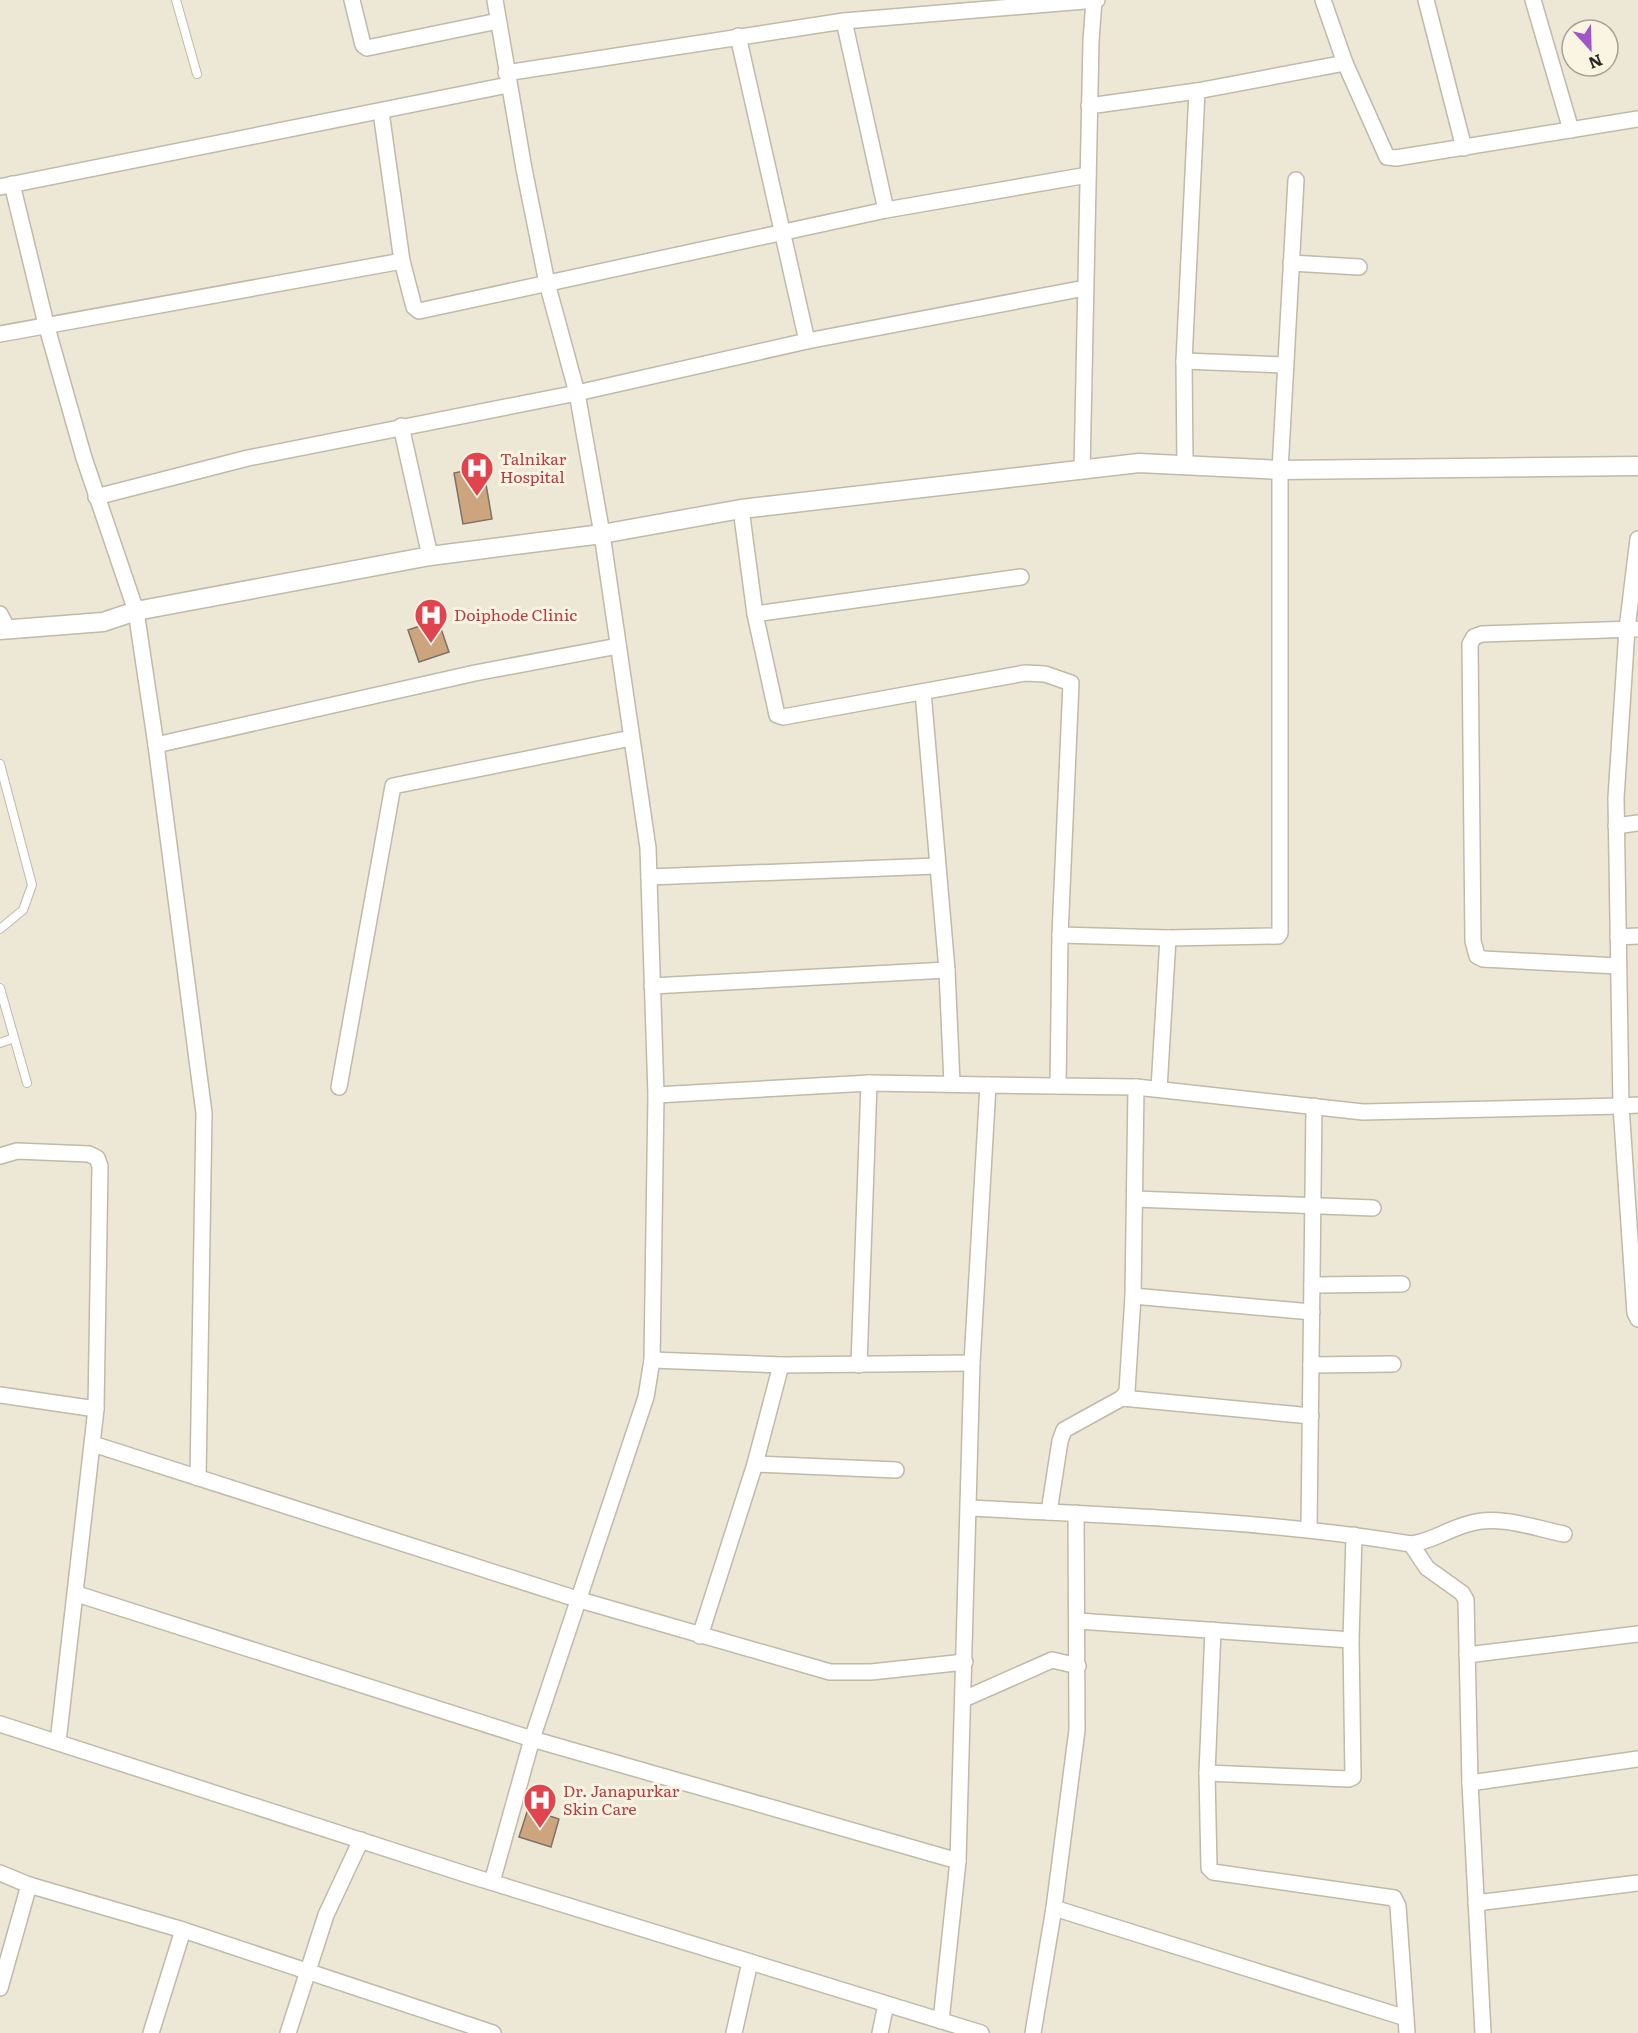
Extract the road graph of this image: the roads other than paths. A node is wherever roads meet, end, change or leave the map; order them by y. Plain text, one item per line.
1 (176, 0) edge
2 (352, 0) edge
3 (495, 0) edge
4 (1095, 0) edge
5 (1323, 0) edge
6 (1426, 0) edge
7 (1533, 0) edge
8 (498, 21) junction
9 (844, 21) junction
10 (738, 36) junction
11 (1346, 63) junction
12 (197, 74) dead end
13 (507, 79) junction
14 (1197, 91) junction
15 (1089, 106) junction
16 (381, 112) junction
17 (1638, 119) edge
18 (1571, 130) junction
19 (1464, 148) junction
20 (1088, 175) junction
21 (1296, 180) dead end
22 (6, 186) edge
23 (886, 210) junction
24 (784, 232) junction
25 (402, 261) junction
26 (1291, 263) junction
27 (1359, 267) dead end
28 (547, 283) junction
29 (1085, 288) junction
30 (46, 324) junction
31 (0, 334) edge
32 (807, 341) junction
33 (1184, 362) junction
34 (1285, 364) junction
35 (577, 393) junction
36 (401, 426) junction
37 (1185, 466) junction
38 (1638, 466) edge
39 (1280, 470) junction
40 (1082, 471) junction
41 (96, 497) junction
42 (741, 509) junction
43 (602, 534) junction
44 (1638, 539) edge
45 (430, 556) junction
46 (1021, 577) dead end
47 (136, 610) junction
48 (755, 614) junction
49 (2, 624) edge
50 (1633, 629) edge
51 (618, 646) junction
52 (923, 693) junction
53 (631, 738) junction
54 (156, 745) junction
55 (0, 764) edge
56 (1638, 823) edge
57 (1616, 826) junction
58 (937, 866) junction
59 (649, 877) junction
60 (0, 929) edge
61 (1060, 935) junction
62 (1638, 936) edge
63 (1618, 937) junction
64 (1168, 938) junction
65 (1618, 966) junction
66 (947, 970) junction
67 (652, 986) junction
68 (0, 988) edge
69 (14, 1038) junction
70 (0, 1043) edge
71 (27, 1083) dead end
72 (869, 1083) junction
73 (952, 1083) junction
74 (988, 1085) junction
75 (1058, 1086) junction
76 (1136, 1087) junction
77 (339, 1088) dead end
78 (1159, 1089) junction
79 (656, 1095) junction
80 (1638, 1105) edge
81 (1314, 1106) junction
82 (1621, 1106) junction
83 (0, 1156) edge
84 (1135, 1199) junction
85 (1313, 1205) junction
86 (1373, 1208) dead end
87 (1632, 1213) edge
88 (1402, 1284) dead end
89 (1312, 1286) junction
90 (1132, 1296) junction
91 (1312, 1312) junction
92 (1638, 1319) edge
93 (652, 1360) junction
94 (972, 1364) junction
95 (1393, 1364) dead end
96 (781, 1365) junction
97 (859, 1365) junction
98 (1311, 1365) junction
99 (0, 1395) edge
100 (1122, 1398) junction
101 (96, 1409) junction
102 (1311, 1416) junction
103 (93, 1444) junction
104 (755, 1464) junction
105 (896, 1470) dead end
106 (198, 1478) junction
107 (970, 1508) junction
108 (1049, 1512) junction
109 (1076, 1513) junction
110 (1309, 1529) junction
111 (1564, 1534) dead end
112 (1354, 1535) junction
113 (1411, 1544) junction
114 (77, 1594) junction
115 (580, 1600) junction
116 (1078, 1621) junction
117 (1213, 1630) junction
118 (1638, 1634) edge
119 (700, 1636) junction
120 (1351, 1640) junction
121 (1467, 1655) junction
122 (965, 1662) junction
123 (1078, 1666) junction
124 (964, 1699) junction
125 (0, 1724) edge
126 (532, 1739) junction
127 (58, 1742) junction
128 (1638, 1759) edge
129 (1207, 1773) junction
130 (1470, 1783) junction
131 (361, 1840) junction
132 (957, 1861) junction
133 (0, 1873) edge
134 (492, 1882) junction
135 (1638, 1882) edge
136 (29, 1885) junction
137 (1476, 1903) junction
138 (1054, 1908) junction
139 (183, 1930) junction
140 (750, 1962) junction
141 (308, 1972) junction
142 (0, 1988) edge
143 (886, 2004) junction
144 (941, 2020) junction
145 (1406, 2026) edge
146 (151, 2033) edge
147 (288, 2033) edge
148 (492, 2033) edge
149 (734, 2033) edge
150 (880, 2033) edge
151 (981, 2033) edge
152 (1033, 2033) edge
153 (1483, 2033) edge

1 - 12 lane
2 - 8 street
3 - 8 street
4 - 9 street
4 - 15 street
5 - 11 street
6 - 19 street
7 - 18 street
8 - 13 street
9 - 10 street
9 - 23 street
10 - 13 street
10 - 24 street
11 - 14 street
11 - 19 street
13 - 16 street
13 - 28 street
14 - 15 street
14 - 33 street
15 - 20 street
16 - 22 street
16 - 25 street
17 - 18 street
18 - 19 street
20 - 23 street
20 - 29 street
21 - 26 street
22 - 30 street
23 - 24 street
24 - 28 street
24 - 32 street
25 - 28 street
25 - 30 street
26 - 27 street
26 - 34 street
28 - 35 street
29 - 32 street
29 - 40 street
30 - 31 street
30 - 41 street
32 - 35 street
33 - 34 street
33 - 37 street
34 - 39 street
35 - 36 street
35 - 43 street
36 - 41 street
36 - 45 street
37 - 39 street
37 - 40 street
38 - 39 street
39 - 64 street
40 - 42 street
41 - 47 street
42 - 43 street
42 - 48 street
43 - 45 street
43 - 51 street
44 - 50 street
45 - 47 street
46 - 48 street
47 - 49 street
47 - 54 street
48 - 52 street
50 - 57 street
50 - 65 street
51 - 53 street
51 - 54 street
52 - 58 street
52 - 61 street
53 - 59 street
53 - 77 street
54 - 106 street
55 - 60 lane
56 - 57 street
57 - 63 street
58 - 59 street
58 - 66 street
59 - 67 street
61 - 64 street
61 - 75 street
62 - 63 street
63 - 65 street
64 - 78 street
65 - 82 street
66 - 67 street
66 - 73 street
67 - 79 street
68 - 69 lane
69 - 70 lane
69 - 71 lane
72 - 73 street
72 - 79 street
72 - 97 street
73 - 74 street
74 - 75 street
74 - 94 street
75 - 76 street
76 - 78 street
76 - 84 street
78 - 81 street
79 - 93 street
80 - 82 street
81 - 82 street
81 - 85 street
82 - 87 street
83 - 101 street
84 - 85 street
84 - 90 street
85 - 86 street
85 - 89 street
87 - 92 street
88 - 89 street
89 - 91 street
90 - 91 street
90 - 100 street
91 - 98 street
93 - 96 street
93 - 115 street
94 - 97 street
94 - 107 street
95 - 98 street
96 - 97 street
96 - 104 street
98 - 102 street
99 - 101 street
100 - 102 street
100 - 108 street
101 - 103 street
102 - 110 street
103 - 106 street
103 - 114 street
104 - 105 street
104 - 119 street
106 - 115 street
107 - 108 street
107 - 122 street
108 - 109 street
109 - 110 street
109 - 116 street
110 - 112 street
111 - 113 street
112 - 113 street
112 - 120 street
113 - 121 street
114 - 126 street
114 - 127 street
115 - 119 street
115 - 126 street
116 - 117 street
116 - 123 street
117 - 120 street
117 - 129 street
118 - 121 street
119 - 122 street
120 - 129 street
121 - 130 street
122 - 124 street
123 - 124 street
123 - 138 street
124 - 132 street
125 - 127 street
126 - 132 street
126 - 134 street
127 - 131 street
128 - 130 street
129 - 145 street
130 - 137 street
131 - 134 street
131 - 141 street
132 - 144 street
133 - 136 street
134 - 140 street
135 - 137 street
136 - 139 street
136 - 142 street
137 - 153 street
138 - 145 street
138 - 152 street
139 - 141 street
139 - 146 street
140 - 143 street
140 - 149 street
141 - 147 street
141 - 148 street
143 - 144 street
143 - 150 street
144 - 151 street

